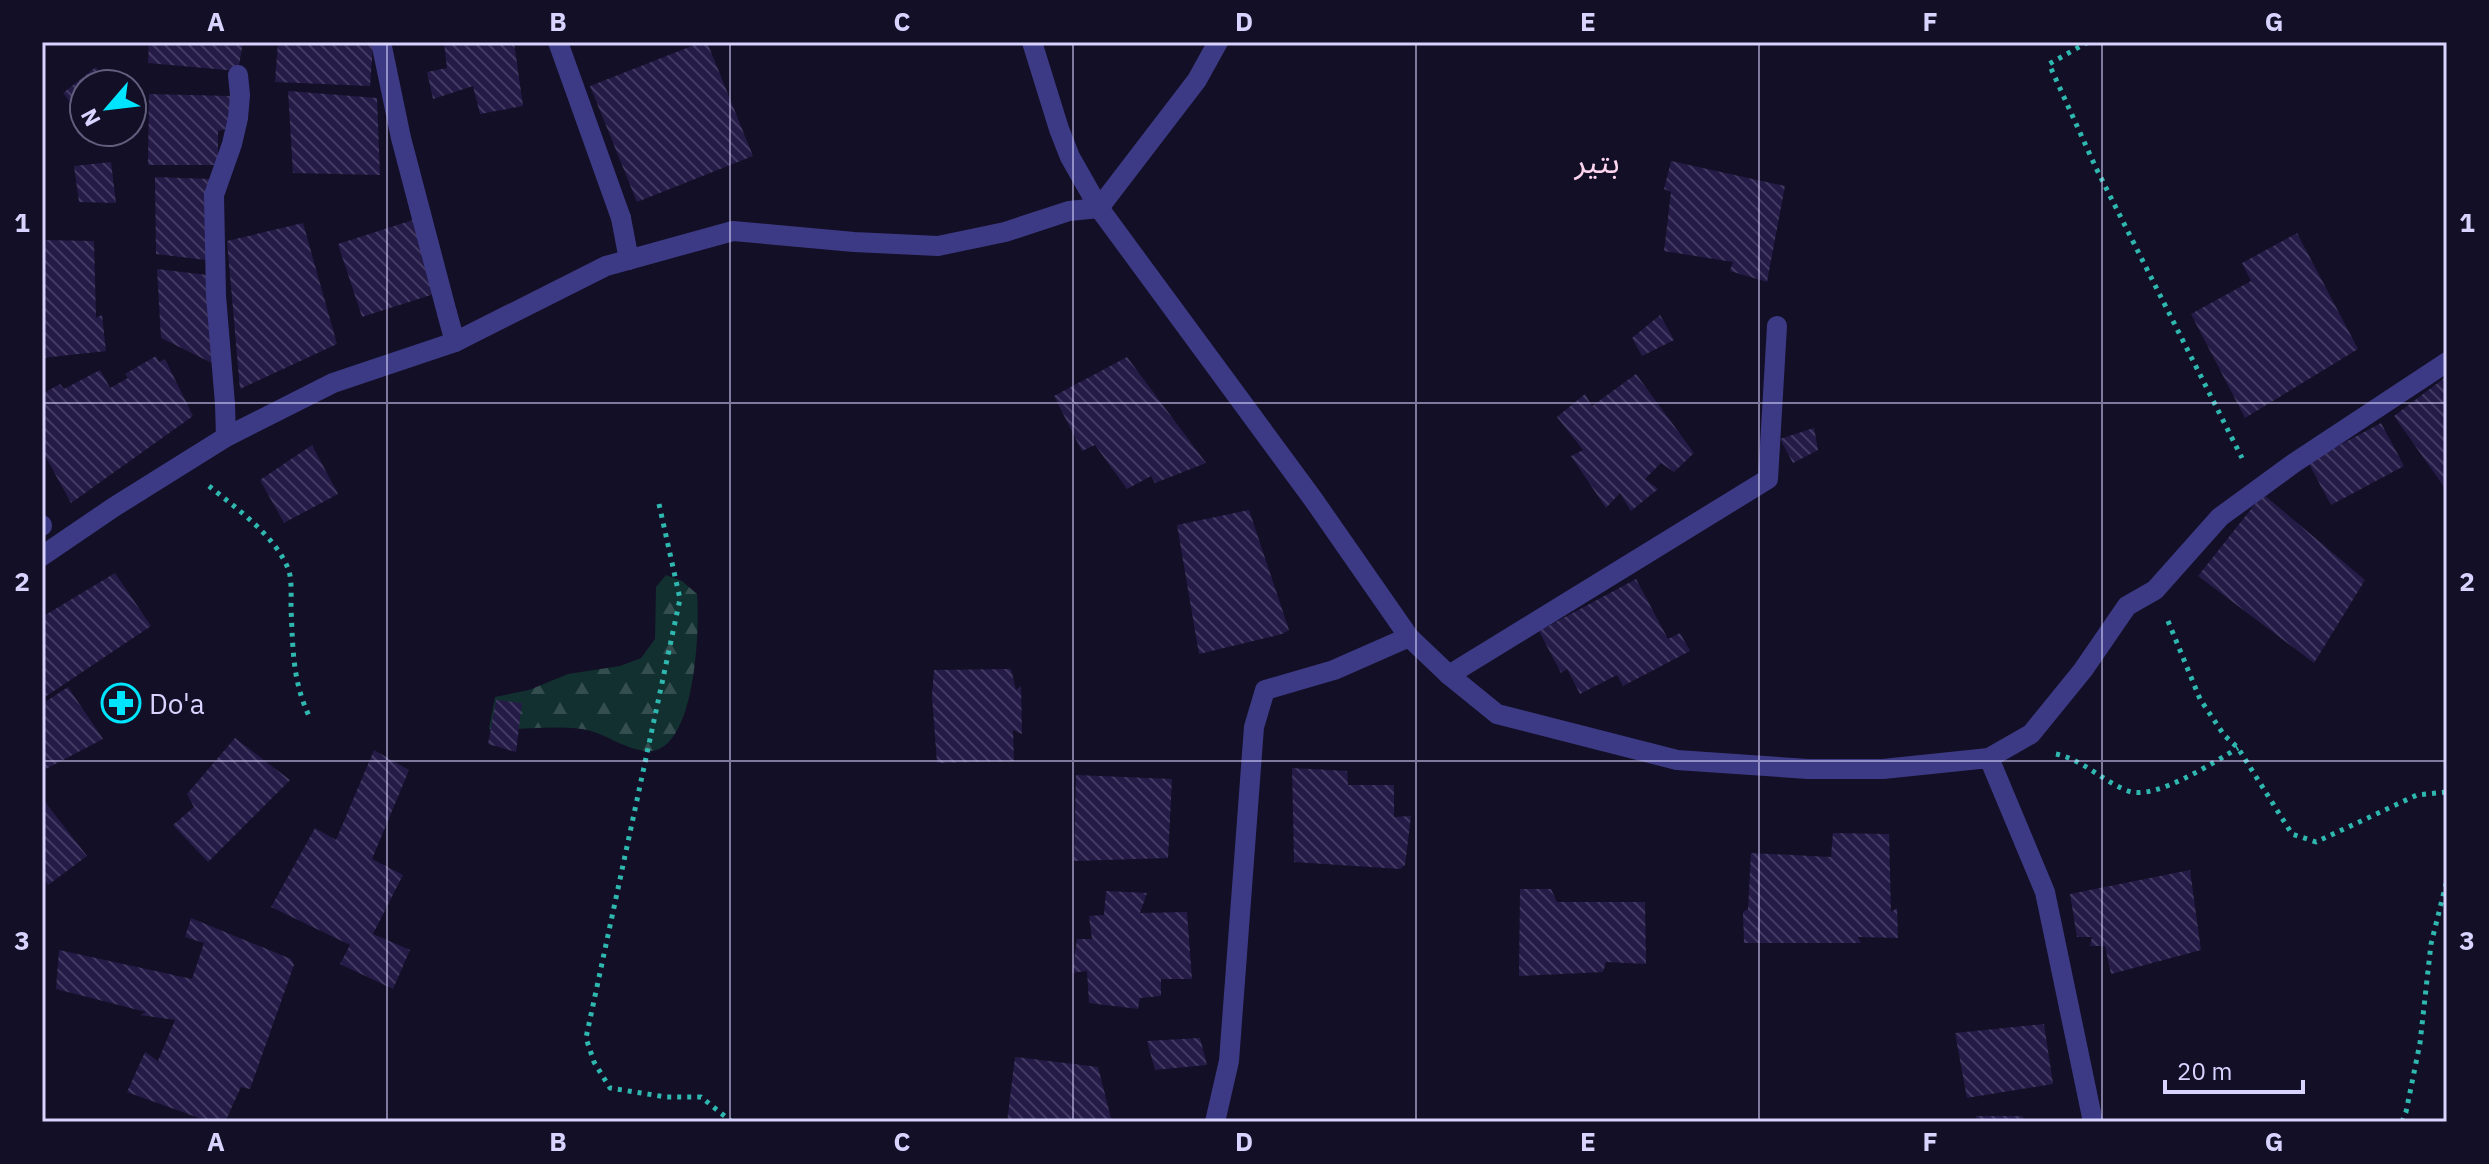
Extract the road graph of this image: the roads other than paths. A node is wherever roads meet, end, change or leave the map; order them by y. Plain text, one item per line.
1 (381, 42) edge
2 (558, 42) edge
3 (1032, 42) edge
4 (1218, 42) edge
5 (238, 75) dead end
6 (1099, 208) junction
7 (629, 260) junction
8 (1777, 326) dead end
9 (455, 342) junction
10 (2447, 362) edge
11 (226, 437) junction
12 (42, 556) edge
13 (1409, 637) junction
14 (1449, 675) junction
15 (1989, 758) junction
16 (1215, 1122) edge
17 (2093, 1122) edge

1 - 9 street
2 - 7 street
3 - 6 street
4 - 6 street
5 - 11 street
6 - 7 street
6 - 13 street
7 - 9 street
8 - 14 street
9 - 11 street
10 - 15 street
11 - 12 street
13 - 14 street
13 - 16 street
14 - 15 street
15 - 17 street

